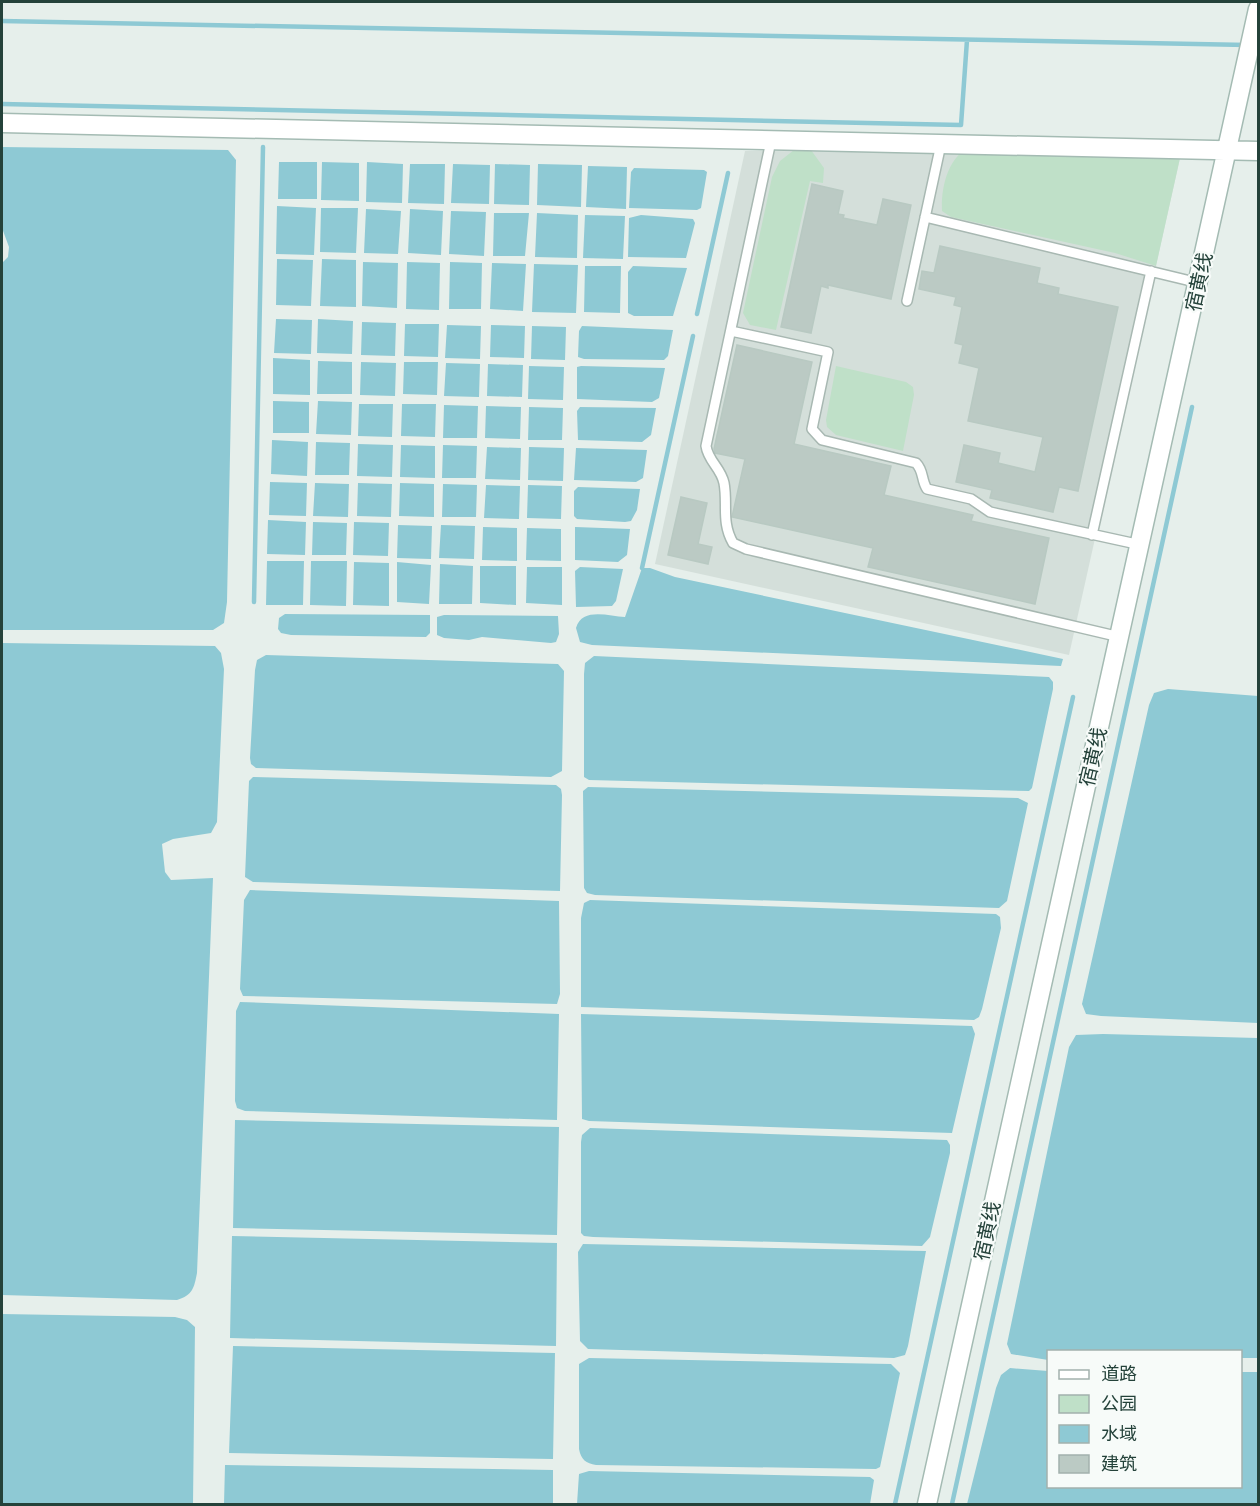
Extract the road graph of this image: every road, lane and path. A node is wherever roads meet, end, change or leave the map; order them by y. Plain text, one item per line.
1 (1257, 14) edge
2 (2, 123) edge
3 (771, 141) junction
4 (941, 144) junction
5 (1228, 151) junction
6 (1258, 151) edge
7 (925, 217) junction
8 (1151, 271) junction
9 (1199, 283) junction
10 (907, 301) dead end
11 (730, 331) junction
12 (1092, 535) junction
13 (1141, 545) junction
14 (1120, 637) junction
15 (927, 1504) edge

1 - 5 main road, 宿黄线
2 - 3 main road
3 - 4 main road
3 - 11 lane
4 - 5 main road
4 - 7 lane
5 - 6 main road
5 - 9 main road, 宿黄线
7 - 8 lane
7 - 10 lane
8 - 9 lane
8 - 12 lane
9 - 13 main road, 宿黄线
11 - 12 lane
11 - 14 lane
12 - 13 lane
13 - 14 main road, 宿黄线
14 - 15 main road, 宿黄线

